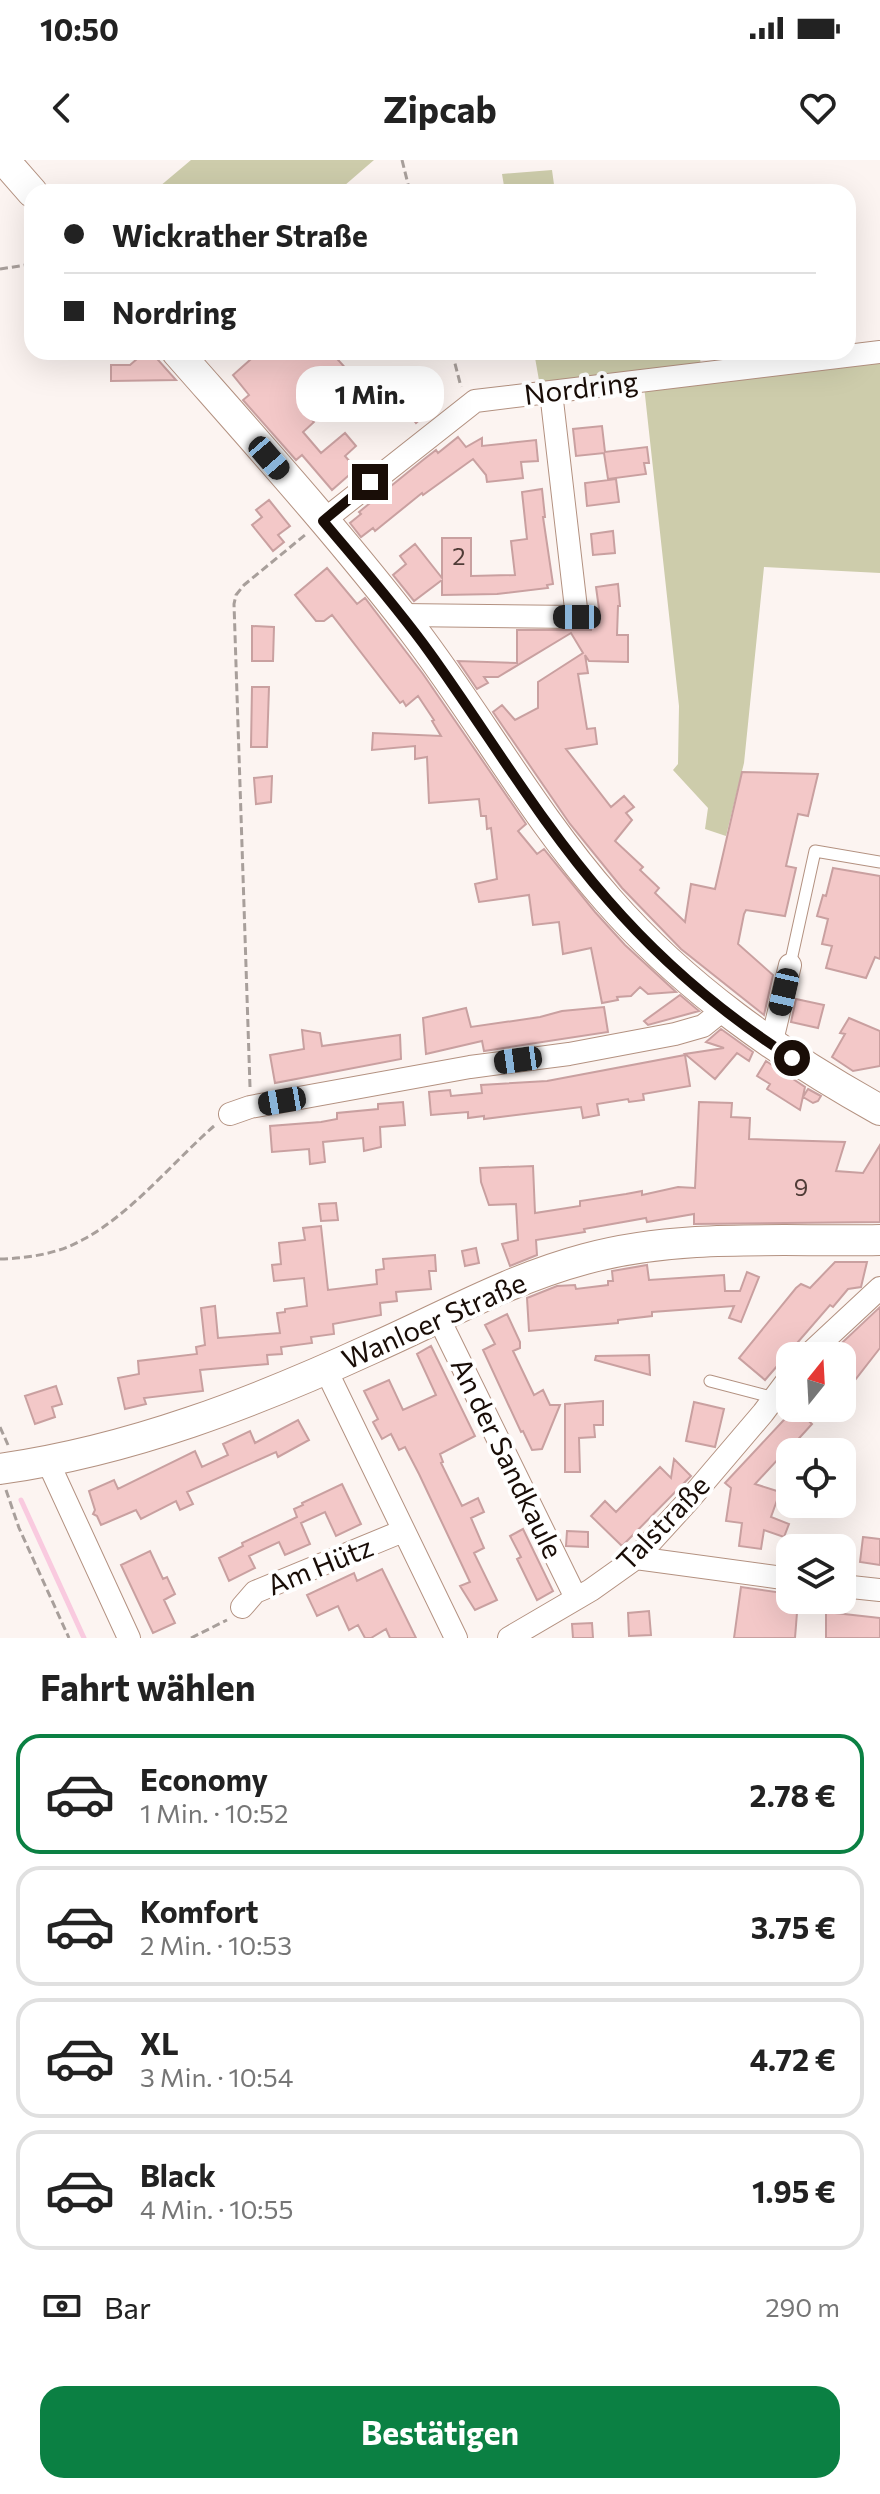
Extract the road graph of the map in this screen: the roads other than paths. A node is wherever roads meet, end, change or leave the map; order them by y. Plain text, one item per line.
1 (4, 160) edge
2 (25, 184) edge
3 (880, 352) edge
4 (856, 355) edge
5 (184, 360) edge
6 (814, 360) edge
7 (551, 392) junction
8 (323, 521) junction
9 (401, 615) junction
10 (880, 862) edge
11 (790, 965) joint
12 (723, 1010) junction
13 (771, 1045) junction
14 (240, 1110) road end
15 (880, 1110) edge
16 (880, 1240) edge
17 (880, 1288) edge
18 (438, 1317) junction
19 (822, 1342) edge
20 (326, 1370) junction
21 (710, 1381) dead end
22 (775, 1398) joint
23 (48, 1462) junction
24 (2, 1478) edge
25 (403, 1531) junction
26 (636, 1558) junction
27 (776, 1577) edge
28 (856, 1587) edge
29 (880, 1590) edge
30 (576, 1598) junction
31 (242, 1607) road end
32 (129, 1638) edge
33 (456, 1638) edge
34 (509, 1638) edge

1 - 2 street
3 - 4 street, Nordring
5 - 8 street
6 - 7 street, Nordring
7 - 8 street, Nordring
7 - 9 street
8 - 9 street
9 - 12 street
10 - 11 lane
11 - 13 street
12 - 13 street
12 - 14 street
13 - 15 street
16 - 18 street, Wanloer Straße
17 - 19 street
18 - 20 street, Wanloer Straße
18 - 30 street, An der Sandkaule
20 - 23 street, Wanloer Straße
20 - 25 street, Am Hütz
21 - 22 lane
22 - 26 street, Talstraße
23 - 24 street, Wanloer Straße
23 - 32 street
25 - 31 street, Am Hütz
25 - 33 street, Am Hütz
26 - 27 street
26 - 30 street, Talstraße
28 - 29 street
30 - 34 street, Talstraße

